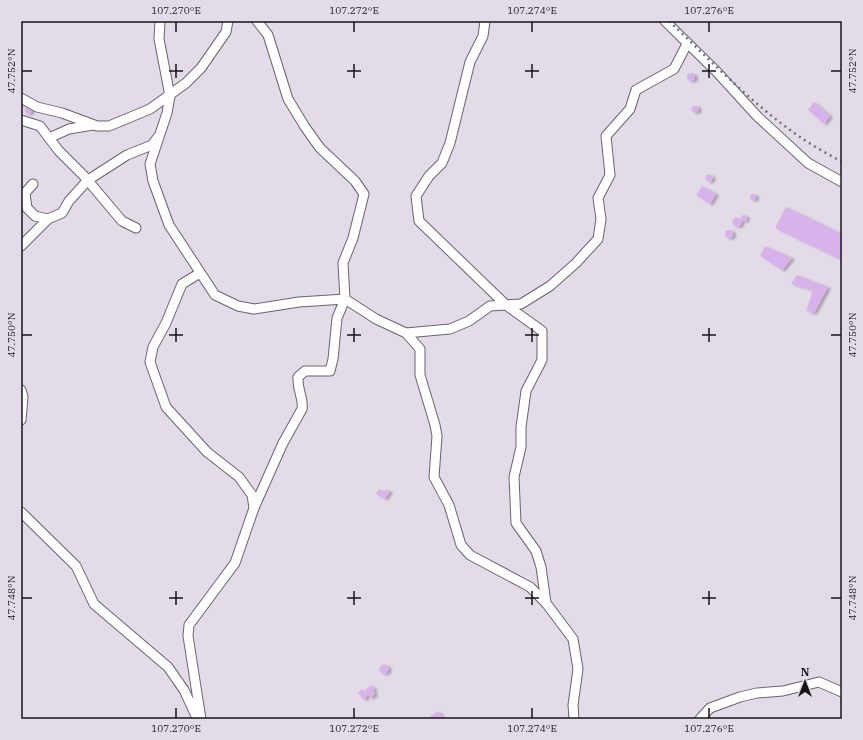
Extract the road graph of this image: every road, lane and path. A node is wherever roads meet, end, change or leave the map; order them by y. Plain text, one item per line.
1 (160, 21) edge
2 (228, 21) edge
3 (257, 21) edge
4 (485, 21) edge
5 (665, 21) edge
6 (687, 44) junction
7 (170, 96) junction
8 (21, 98) edge
9 (21, 120) edge
10 (93, 125) junction
11 (161, 133) junction
12 (49, 138) junction
13 (88, 180) junction
14 (842, 182) edge
15 (33, 184) dead end
16 (48, 218) junction
17 (136, 228) dead end
18 (21, 246) edge
19 (200, 273) junction
20 (345, 299) junction
21 (506, 305) junction
22 (406, 333) junction
23 (21, 390) edge
24 (21, 420) edge
25 (254, 508) junction
26 (21, 512) edge
27 (546, 603) junction
28 (842, 692) edge
29 (199, 719) edge
30 (574, 719) edge
31 (700, 719) edge

1 - 7 street
2 - 7 street
3 - 20 street
4 - 21 street
5 - 6 street
6 - 14 street
6 - 21 street
7 - 10 street
7 - 11 street
8 - 10 street
9 - 12 street
10 - 12 street
11 - 13 street
11 - 19 street
12 - 13 street
13 - 16 street
13 - 17 street
15 - 16 street
16 - 18 street
19 - 20 street
19 - 25 street
20 - 22 street
20 - 25 street
21 - 22 street
21 - 27 street
22 - 27 street
23 - 24 street
25 - 29 street
26 - 29 street
27 - 30 street
28 - 31 street

